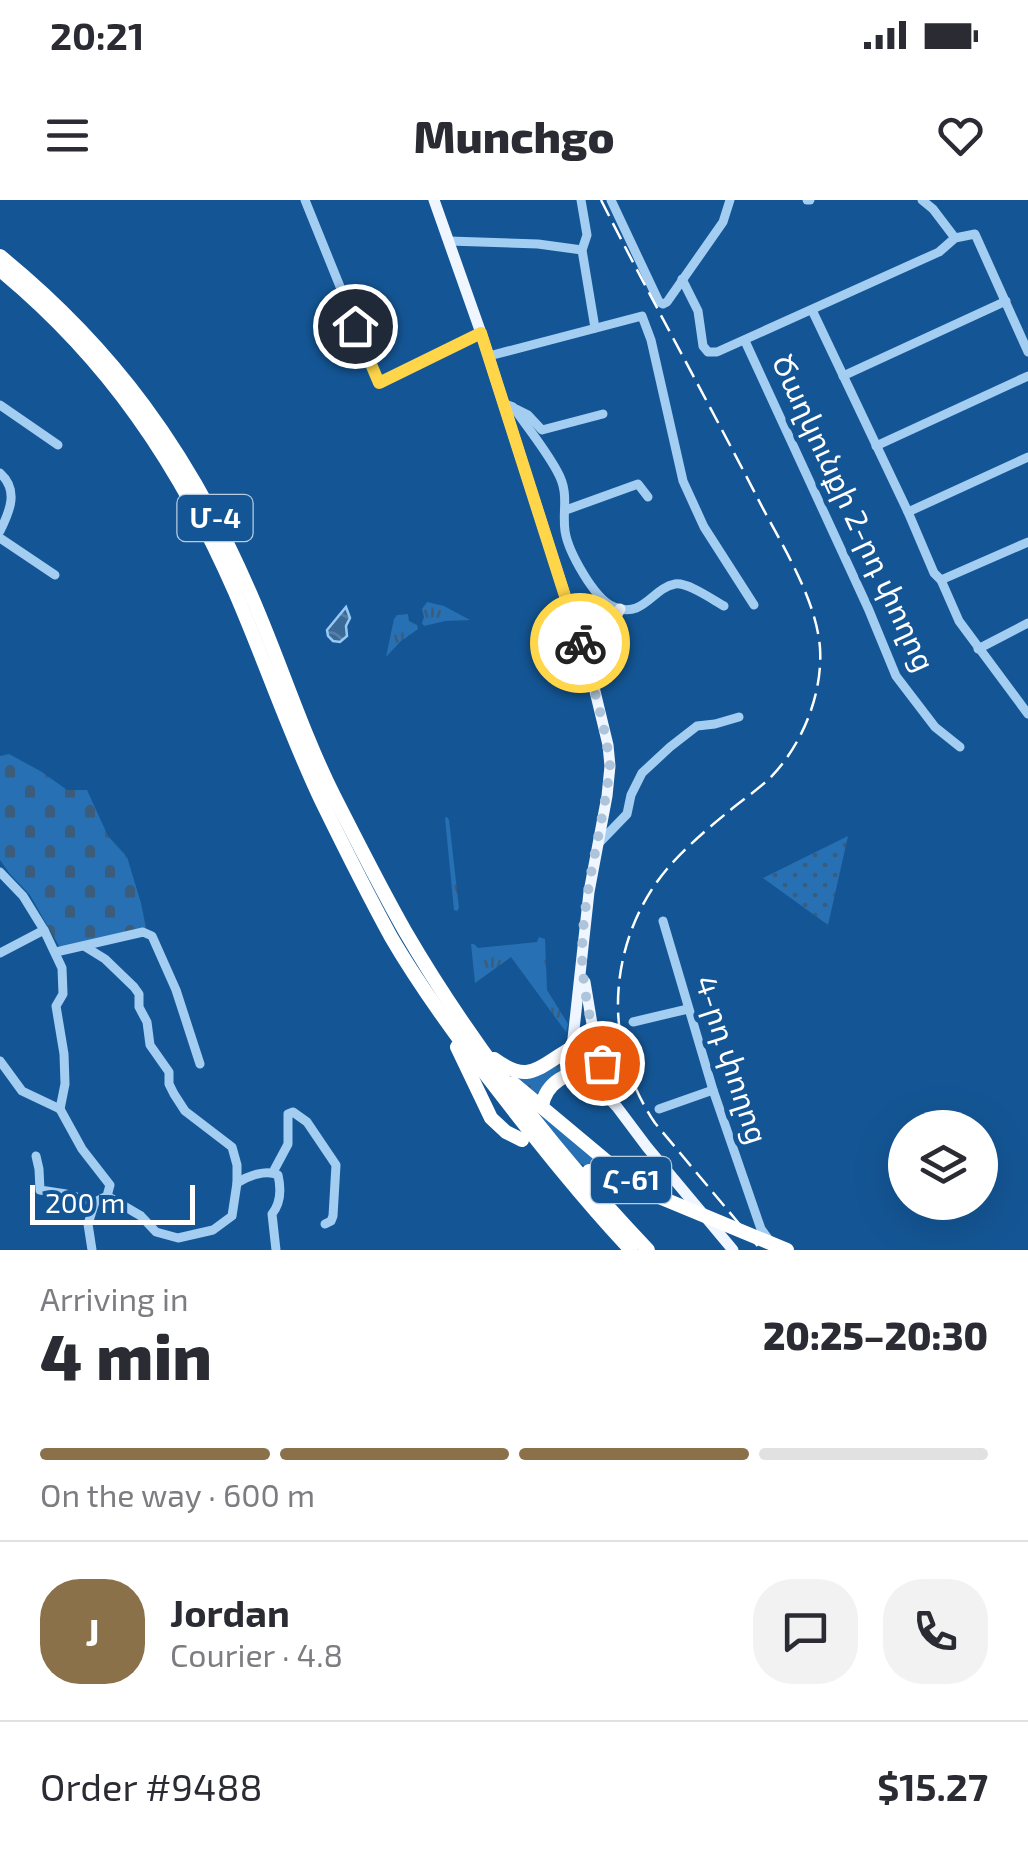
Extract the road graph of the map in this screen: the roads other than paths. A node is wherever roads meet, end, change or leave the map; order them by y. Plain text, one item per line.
1 (306, 200) edge
2 (434, 200) edge
3 (581, 200) edge
4 (611, 200) edge
5 (730, 200) edge
6 (922, 200) edge
7 (955, 238) junction
8 (448, 242) junction
9 (582, 250) junction
10 (0, 256) edge
11 (0, 270) edge
12 (682, 278) junction
13 (1006, 301) junction
14 (812, 310) junction
15 (594, 328) junction
16 (481, 333) junction
17 (745, 341) junction
18 (1028, 352) edge
19 (489, 356) junction
20 (843, 376) junction
21 (1028, 376) edge
22 (0, 405) edge
23 (508, 405) junction
24 (603, 414) dead end
25 (58, 445) dead end
26 (876, 446) junction
27 (1028, 458) edge
28 (0, 473) edge
29 (648, 497) dead end
30 (566, 510) junction
31 (908, 512) junction
32 (0, 535) edge
33 (1028, 542) edge
34 (55, 575) dead end
35 (940, 580) junction
36 (754, 605) dead end
37 (724, 606) dead end
38 (620, 608) junction
39 (1028, 623) edge
40 (978, 649) junction
41 (593, 683) junction
42 (1028, 714) edge
43 (739, 717) dead end
44 (960, 747) dead end
45 (598, 844) junction
46 (0, 872) edge
47 (663, 921) dead end
48 (44, 930) junction
49 (84, 946) junction
50 (56, 952) junction
51 (0, 953) edge
52 (582, 963) junction
53 (688, 1010) junction
54 (444, 1020) junction
55 (632, 1022) dead end
56 (594, 1036) junction
57 (482, 1047) junction
58 (571, 1049) junction
59 (0, 1061) edge
60 (602, 1063) junction
61 (200, 1064) dead end
62 (579, 1071) junction
63 (498, 1072) junction
64 (713, 1090) junction
65 (542, 1106) junction
66 (617, 1107) junction
67 (659, 1109) dead end
68 (60, 1110) junction
69 (522, 1140) dead end
70 (36, 1156) dead end
71 (589, 1171) dead end
72 (273, 1172) junction
73 (237, 1183) junction
74 (107, 1196) junction
75 (95, 1202) junction
76 (755, 1213) junction
77 (326, 1224) dead end
78 (736, 1229) junction
79 (178, 1238) junction
80 (275, 1246) edge
81 (770, 1246) edge
82 (92, 1250) edge
83 (178, 1250) edge
84 (631, 1250) edge
85 (648, 1250) edge
86 (732, 1250) edge
87 (787, 1250) edge

1 - 16 street
2 - 8 main road
3 - 9 street
4 - 12 street
5 - 12 street
6 - 7 street
7 - 13 street
7 - 14 street
8 - 9 street
8 - 16 main road
9 - 15 street
10 - 57 highway, Մ-4
11 - 54 highway, Մ-4
12 - 17 street
13 - 18 street
13 - 20 street
14 - 17 street
14 - 20 street
15 - 19 street
15 - 36 street
16 - 19 main road
17 - 44 street, Ծաղկունքի 2-րդ փողոց
19 - 23 main road
20 - 26 street
21 - 26 street
22 - 25 street
23 - 24 street
23 - 30 street
23 - 41 main road
26 - 31 street
27 - 31 street
28 - 32 street
29 - 30 street
30 - 38 street
31 - 35 street
32 - 34 street
33 - 35 street
35 - 40 street
37 - 38 street
38 - 41 main road
39 - 40 street
40 - 42 street
41 - 45 main road
43 - 45 street
45 - 52 main road
46 - 48 street
47 - 53 street, 4-րդ փողոց
48 - 50 street
48 - 51 street
49 - 50 street
49 - 61 street
49 - 73 street
50 - 68 street
52 - 56 main road
52 - 58 main road
53 - 55 street
53 - 64 street, 4-րդ փողոց
54 - 69 highway
54 - 84 highway, Մ-4
56 - 58 highway
56 - 60 main road
57 - 58 highway
57 - 63 highway, Մ-4
58 - 62 main road
59 - 68 street
60 - 62 highway
60 - 66 main road
62 - 65 highway
62 - 66 main road
63 - 65 highway, Հ-61
63 - 85 highway, Մ-4
64 - 67 street
64 - 76 street, 4-րդ փողոց
65 - 78 highway, Հ-61
66 - 86 main road
68 - 74 street
70 - 75 street
71 - 81 highway, Հ-61
72 - 73 street
72 - 77 street
72 - 80 street
73 - 79 street
74 - 75 street
74 - 79 street
75 - 82 street
76 - 78 street
76 - 81 street, 4-րդ փողոց
78 - 81 highway, Հ-61
79 - 83 street
81 - 87 highway, Հ-61

